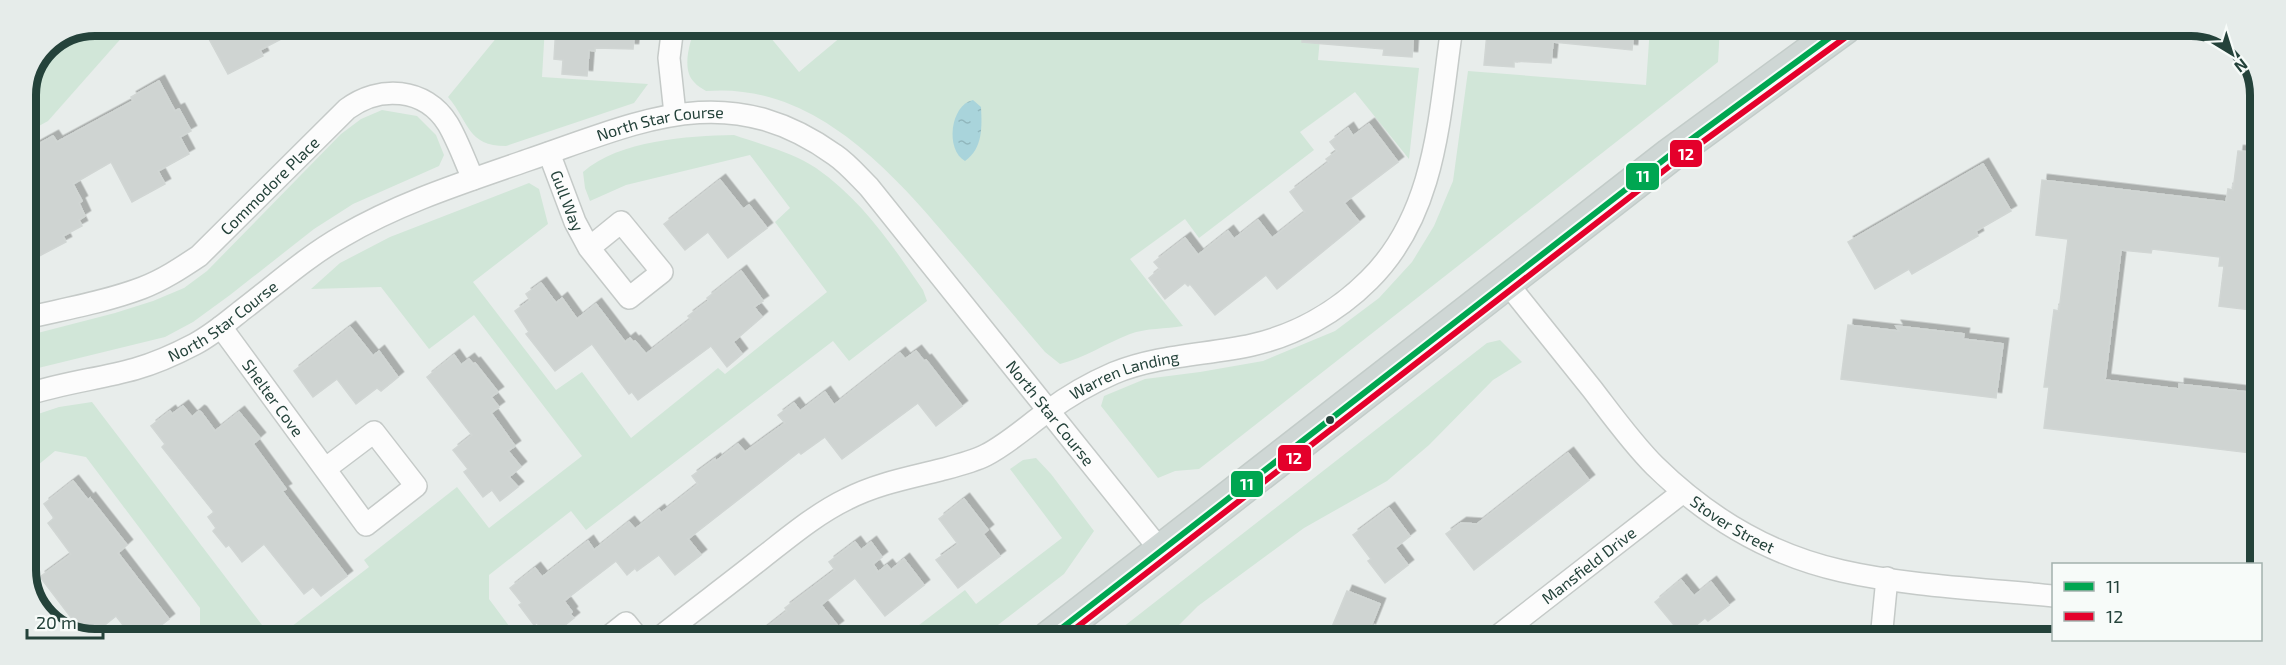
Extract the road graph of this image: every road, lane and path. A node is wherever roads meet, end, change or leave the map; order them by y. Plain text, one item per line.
1 (671, 36) edge
2 (1451, 36) edge
3 (1833, 36) edge
4 (675, 114) junction
5 (549, 153) junction
6 (473, 179) junction
7 (589, 248) dead end
8 (1507, 282) junction
9 (36, 316) edge
10 (221, 327) junction
11 (36, 393) edge
12 (1047, 411) junction
13 (325, 470) dead end
14 (1683, 492) junction
15 (1161, 551) junction
16 (1887, 578) junction
17 (2052, 596) edge
18 (618, 629) edge
19 (631, 629) edge
20 (671, 629) edge
21 (1061, 629) edge
22 (1507, 629) edge
23 (1882, 629) edge

1 - 4 street
2 - 12 street, Warren Landing
3 - 8 main road
4 - 5 street, North Star Course
4 - 12 street, North Star Course
5 - 6 street, North Star Course
5 - 7 street, Gull Way
6 - 9 street, Commodore Place
6 - 10 street, North Star Course
8 - 14 street, Stover Street
8 - 15 main road
10 - 11 street, North Star Course
10 - 13 street, Shelter Cove
12 - 15 street, North Star Course
12 - 20 street, Warren Landing
14 - 16 street, Stover Street
14 - 22 street, Mansfield Drive
15 - 21 main road
16 - 17 street, Stover Street
16 - 23 street
18 - 19 street

